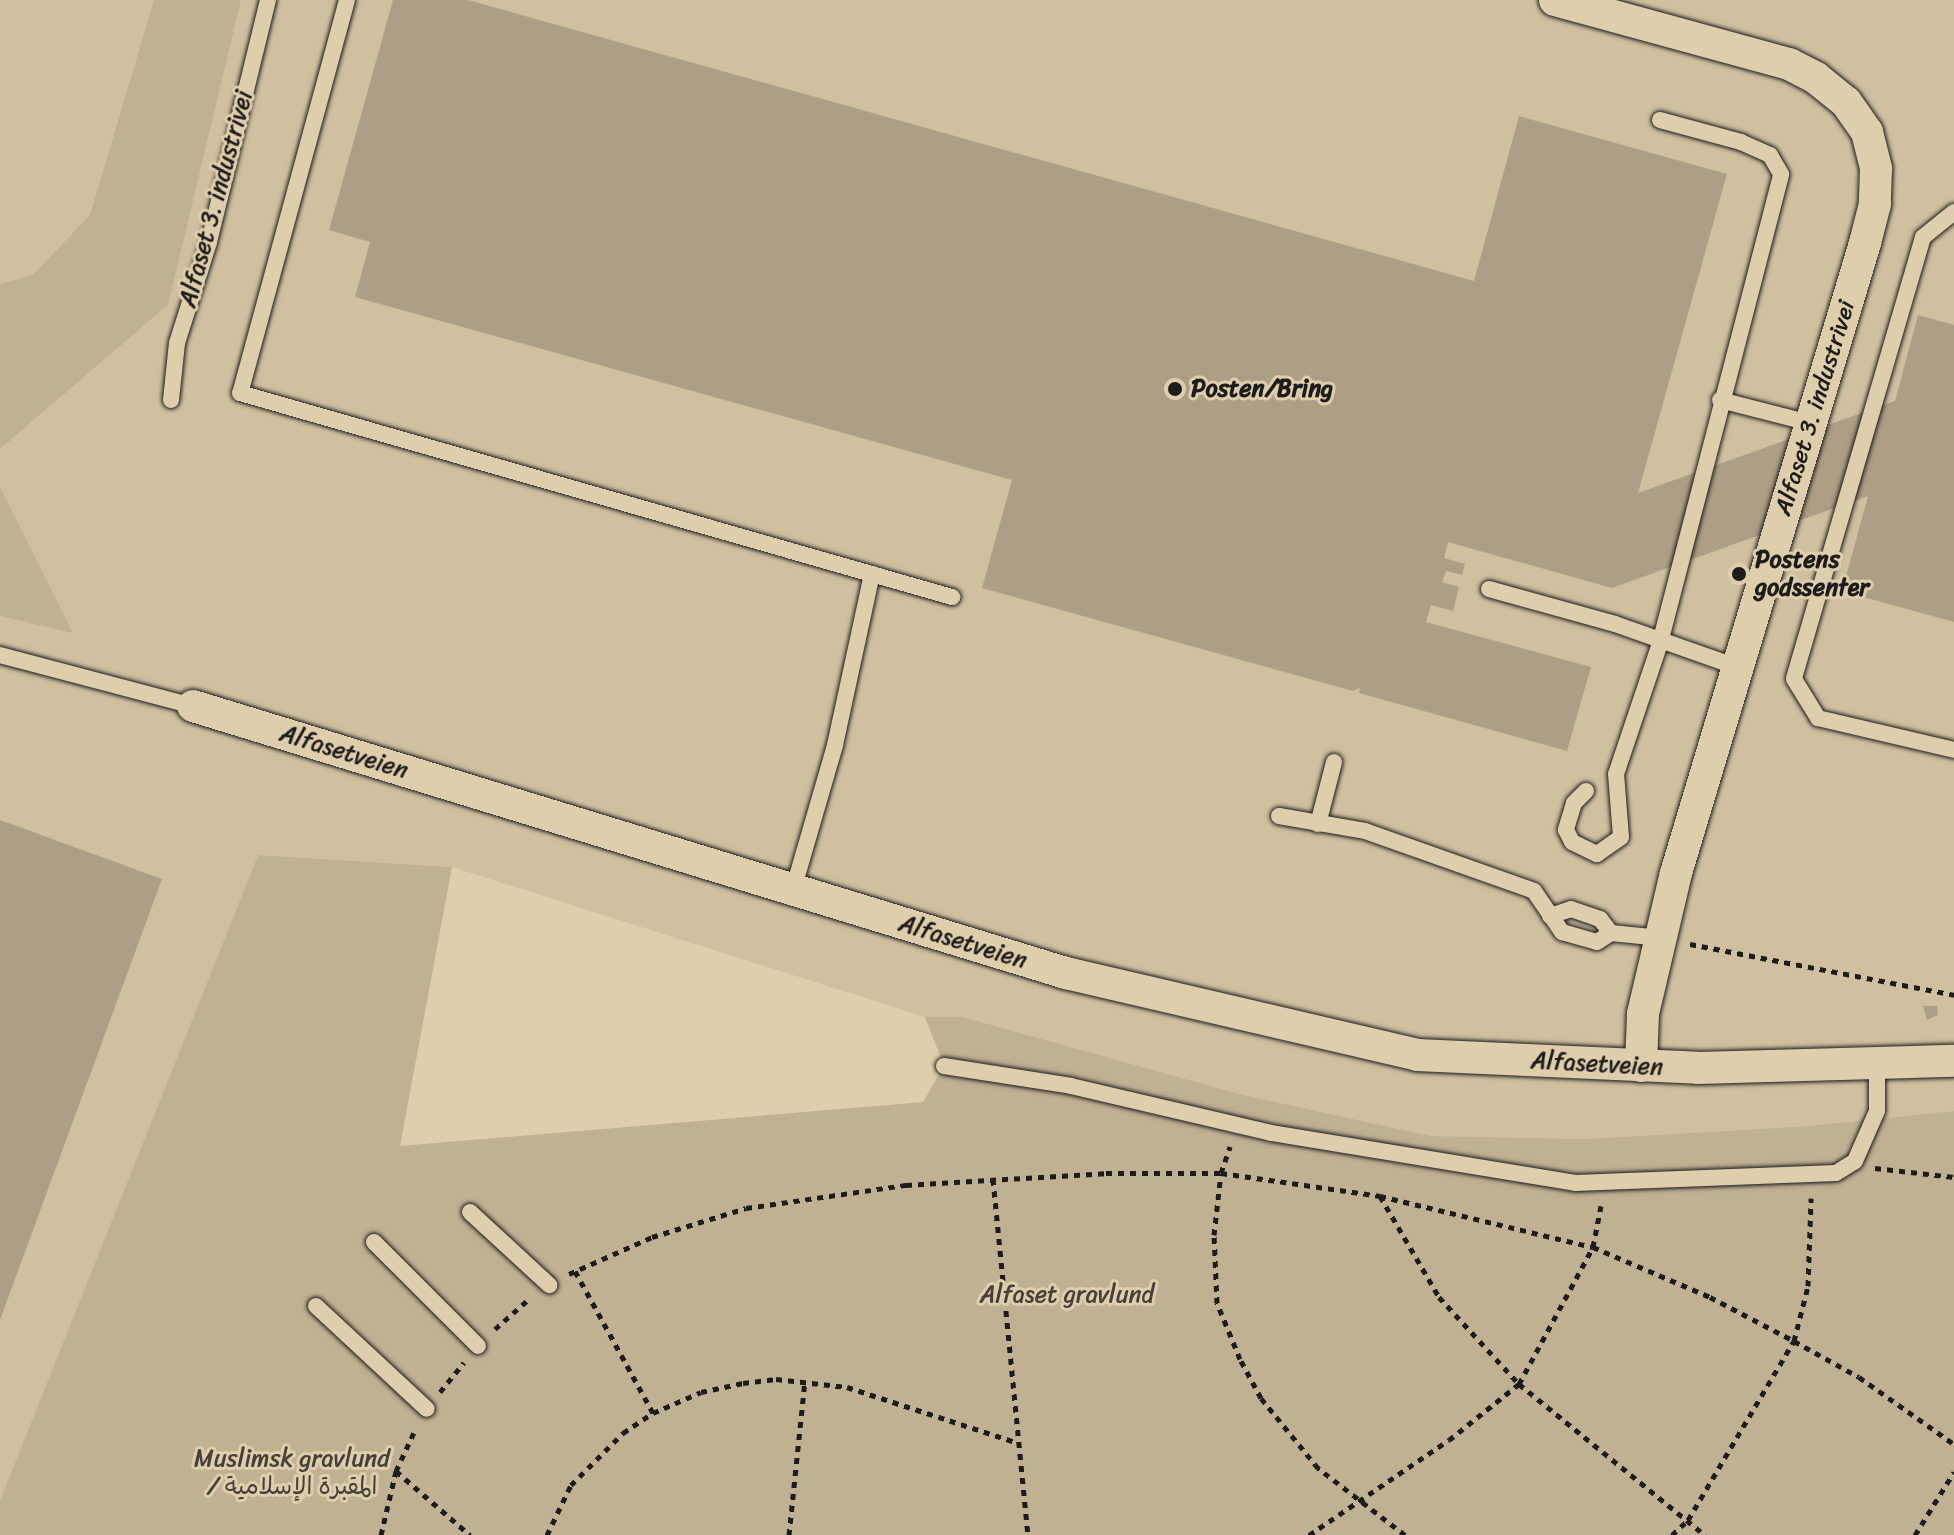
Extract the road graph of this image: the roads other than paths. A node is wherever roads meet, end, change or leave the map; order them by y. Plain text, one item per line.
1 (268, 0) edge
2 (347, 0) edge
3 (1555, 0) edge
4 (1660, 120) dead end
5 (1954, 212) edge
6 (171, 400) dead end
7 (1720, 400) junction
8 (1810, 423) junction
9 (872, 574) junction
10 (1489, 589) dead end
11 (952, 597) dead end
12 (1660, 643) junction
13 (0, 655) edge
14 (1737, 667) junction
15 (193, 706) joint
16 (1954, 750) edge
17 (1334, 762) dead end
18 (1586, 791) dead end
19 (1279, 816) dead end
20 (1318, 824) junction
21 (793, 890) junction
22 (1550, 916) junction
23 (1611, 933) junction
24 (1661, 938) junction
25 (1954, 1061) edge
26 (1877, 1064) junction
27 (944, 1066) dead end
28 (1641, 1066) junction
29 (470, 1212) dead end
30 (374, 1242) dead end
31 (549, 1285) road end
32 (316, 1306) dead end
33 (478, 1346) road end
34 (427, 1409) road end

1 - 6 lane, Alfaset 3. industrivei
2 - 9 lane
3 - 8 street, Alfaset 3. industrivei
4 - 7 lane
5 - 16 lane
7 - 8 lane
7 - 12 lane
8 - 14 street, Alfaset 3. industrivei
9 - 11 lane
9 - 21 lane
10 - 12 lane
12 - 14 lane
12 - 18 lane
13 - 15 lane, Alfasetveien
14 - 24 street, Alfaset 3. industrivei
15 - 21 street, Alfasetveien
17 - 20 lane
19 - 20 lane
20 - 22 lane
21 - 28 street, Alfasetveien
22 - 23 lane
22 - 23 lane
23 - 24 lane
24 - 28 street, Alfaset 3. industrivei
25 - 26 street, Alfasetveien
26 - 27 lane
26 - 28 street, Alfasetveien
29 - 31 lane
30 - 33 lane
32 - 34 lane

